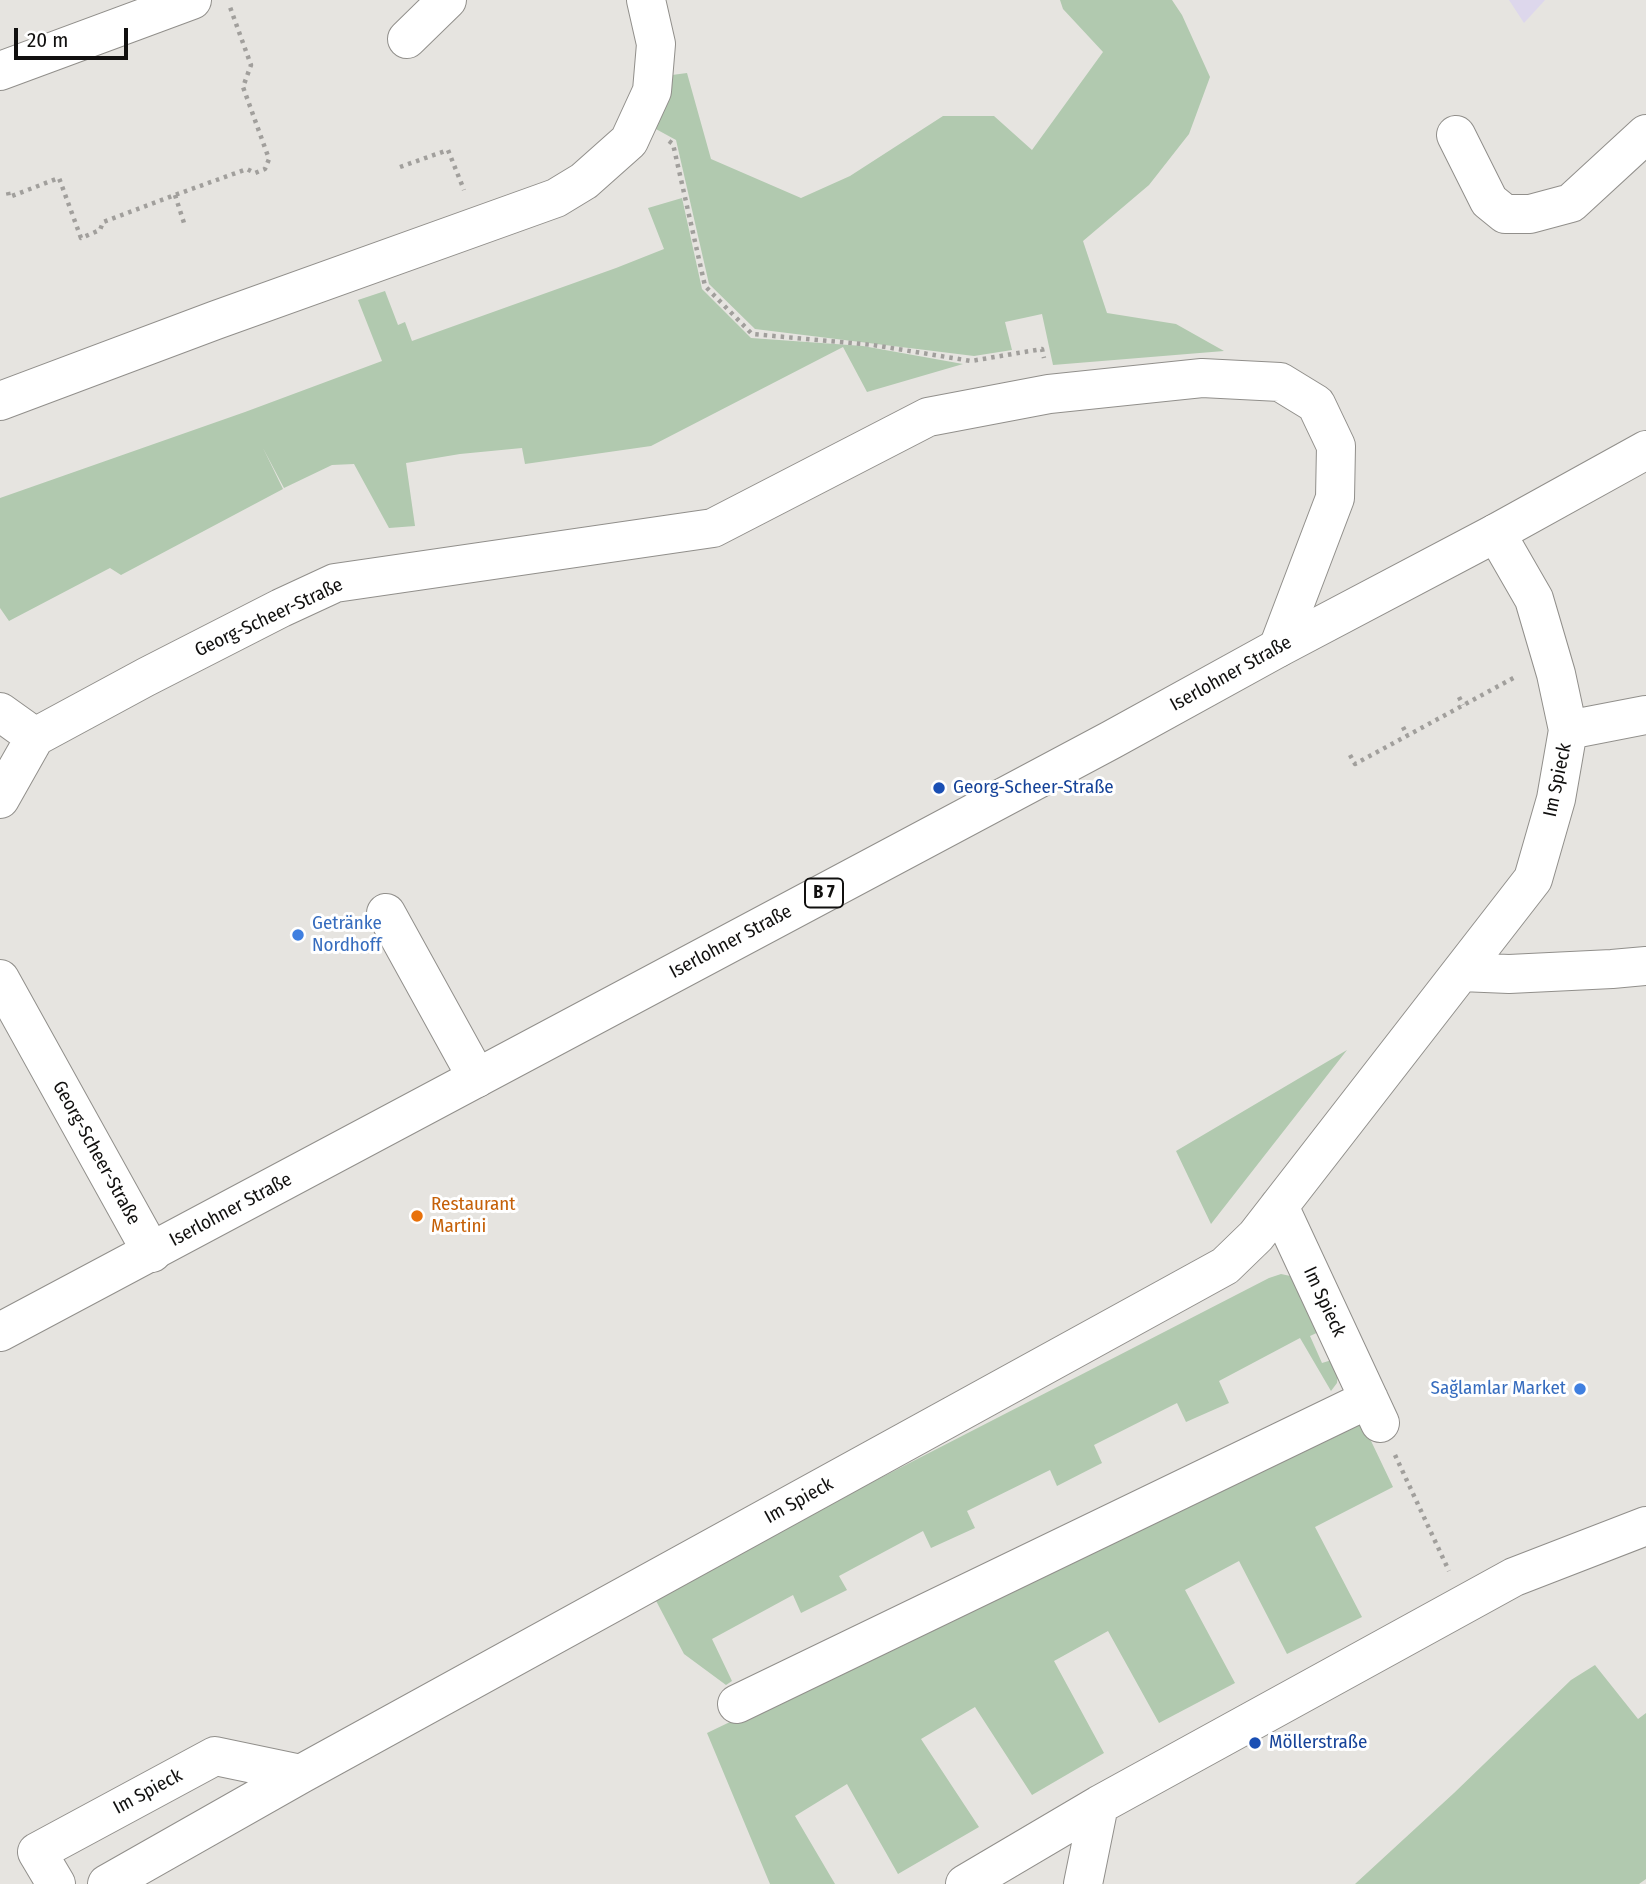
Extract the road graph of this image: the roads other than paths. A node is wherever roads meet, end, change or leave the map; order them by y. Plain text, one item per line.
1 (192, 0) edge
2 (447, 0) edge
3 (646, 0) edge
4 (407, 39) dead end
5 (0, 71) edge
6 (1646, 134) edge
7 (1456, 135) dead end
8 (0, 401) edge
9 (1646, 450) edge
10 (1496, 533) junction
11 (1278, 648) junction
12 (0, 712) edge
13 (1646, 715) edge
14 (1568, 730) junction
15 (35, 737) junction
16 (0, 799) edge
17 (386, 913) dead end
18 (1646, 966) edge
19 (1461, 972) junction
20 (0, 979) edge
21 (477, 1078) junction
22 (1279, 1206) junction
23 (152, 1253) junction
24 (0, 1332) edge
25 (1646, 1526) edge
26 (737, 1704) dead end
27 (301, 1774) junction
28 (1098, 1805) junction
29 (56, 1884) edge
30 (107, 1884) edge
31 (965, 1884) edge
32 (1083, 1884) edge

1 - 5 street
2 - 4 street
3 - 8 street
6 - 7 street
9 - 10 street, Iserlohner Straße / B 7
10 - 11 street, Iserlohner Straße / B 7
10 - 14 street, Im Spieck
11 - 15 street, Georg-Scheer-Straße
11 - 21 street, Iserlohner Straße / B 7
12 - 15 street
13 - 14 street
14 - 19 street, Im Spieck
15 - 16 street
17 - 21 street
18 - 19 street
19 - 22 street, Im Spieck
20 - 23 street, Georg-Scheer-Straße
21 - 23 street, Iserlohner Straße / B 7
22 - 26 street, Im Spieck
22 - 27 street, Im Spieck
23 - 24 street, Iserlohner Straße / B 7
25 - 28 street
27 - 29 street, Im Spieck
27 - 30 street, Im Spieck
28 - 31 street
28 - 32 street

